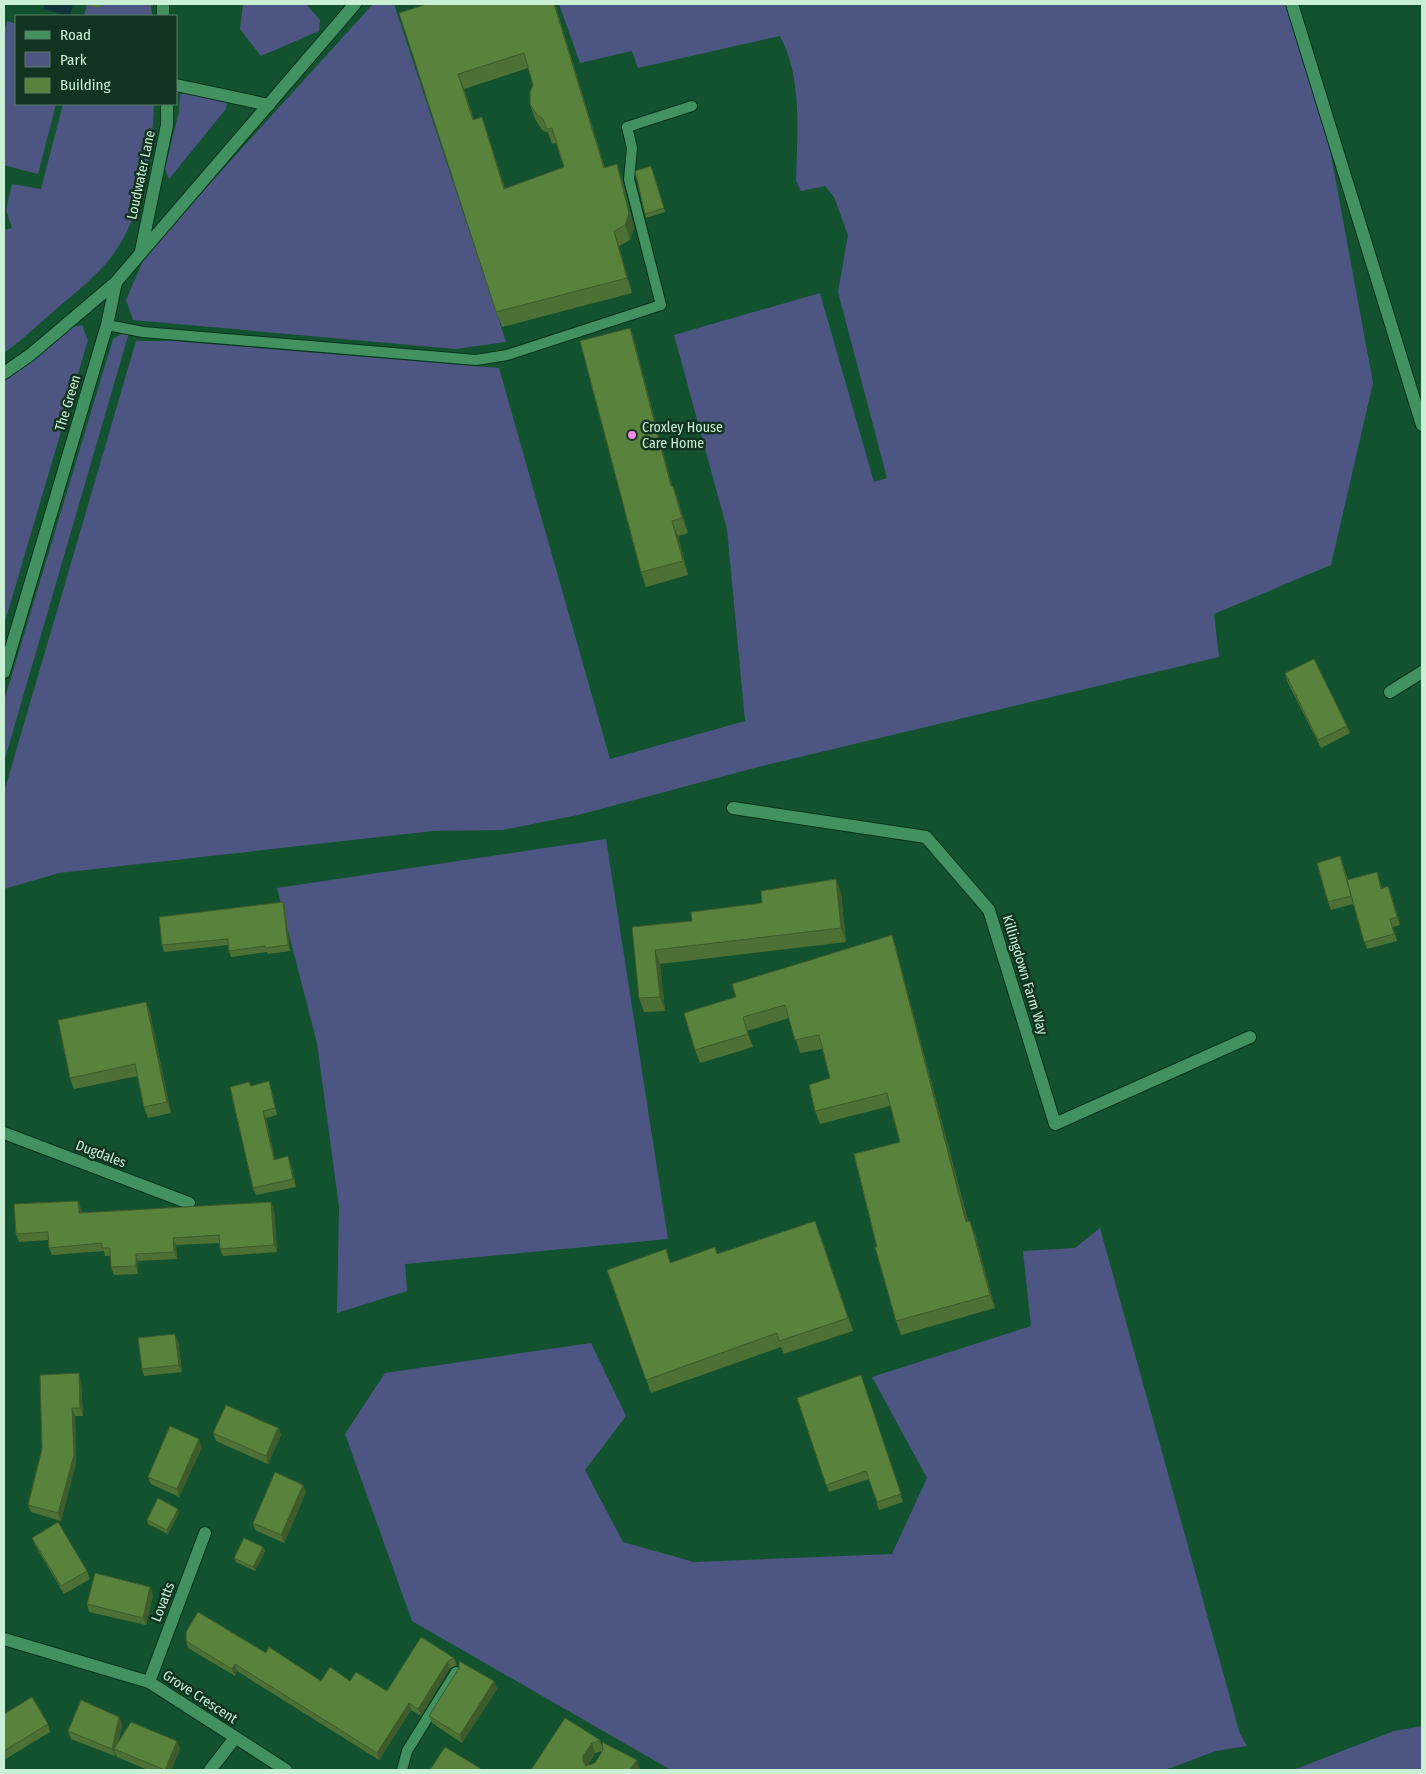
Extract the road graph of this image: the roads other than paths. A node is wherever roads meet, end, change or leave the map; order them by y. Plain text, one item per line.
1 (356, 4) edge
2 (1292, 4) edge
3 (178, 85) edge
4 (167, 105) edge
5 (269, 105) junction
6 (692, 106) dead end
7 (141, 252) junction
8 (116, 282) junction
9 (107, 325) junction
10 (4, 373) edge
11 (1422, 425) edge
12 (4, 672) edge
13 (1422, 672) edge
14 (1390, 692) dead end
15 (733, 808) dead end
16 (1250, 1037) dead end
17 (4, 1133) edge
18 (188, 1203) dead end
19 (205, 1533) dead end
20 (4, 1639) edge
21 (456, 1672) edge
22 (149, 1682) junction
23 (235, 1738) junction
24 (210, 1770) edge
25 (286, 1770) edge
26 (402, 1770) edge

1 - 5 street
2 - 11 street
3 - 5 street
4 - 7 street, Loudwater Lane
5 - 7 street
6 - 9 lane
7 - 8 street
8 - 9 street, The Green
8 - 10 street
9 - 12 street, The Green
13 - 14 street
15 - 16 street, Killingdown Farm Way
17 - 18 street, Dugdales
19 - 22 street, Lovatts
20 - 22 street, Grove Crescent
21 - 26 lane
22 - 23 street, Grove Crescent
23 - 24 street
23 - 25 street, Grove Crescent

